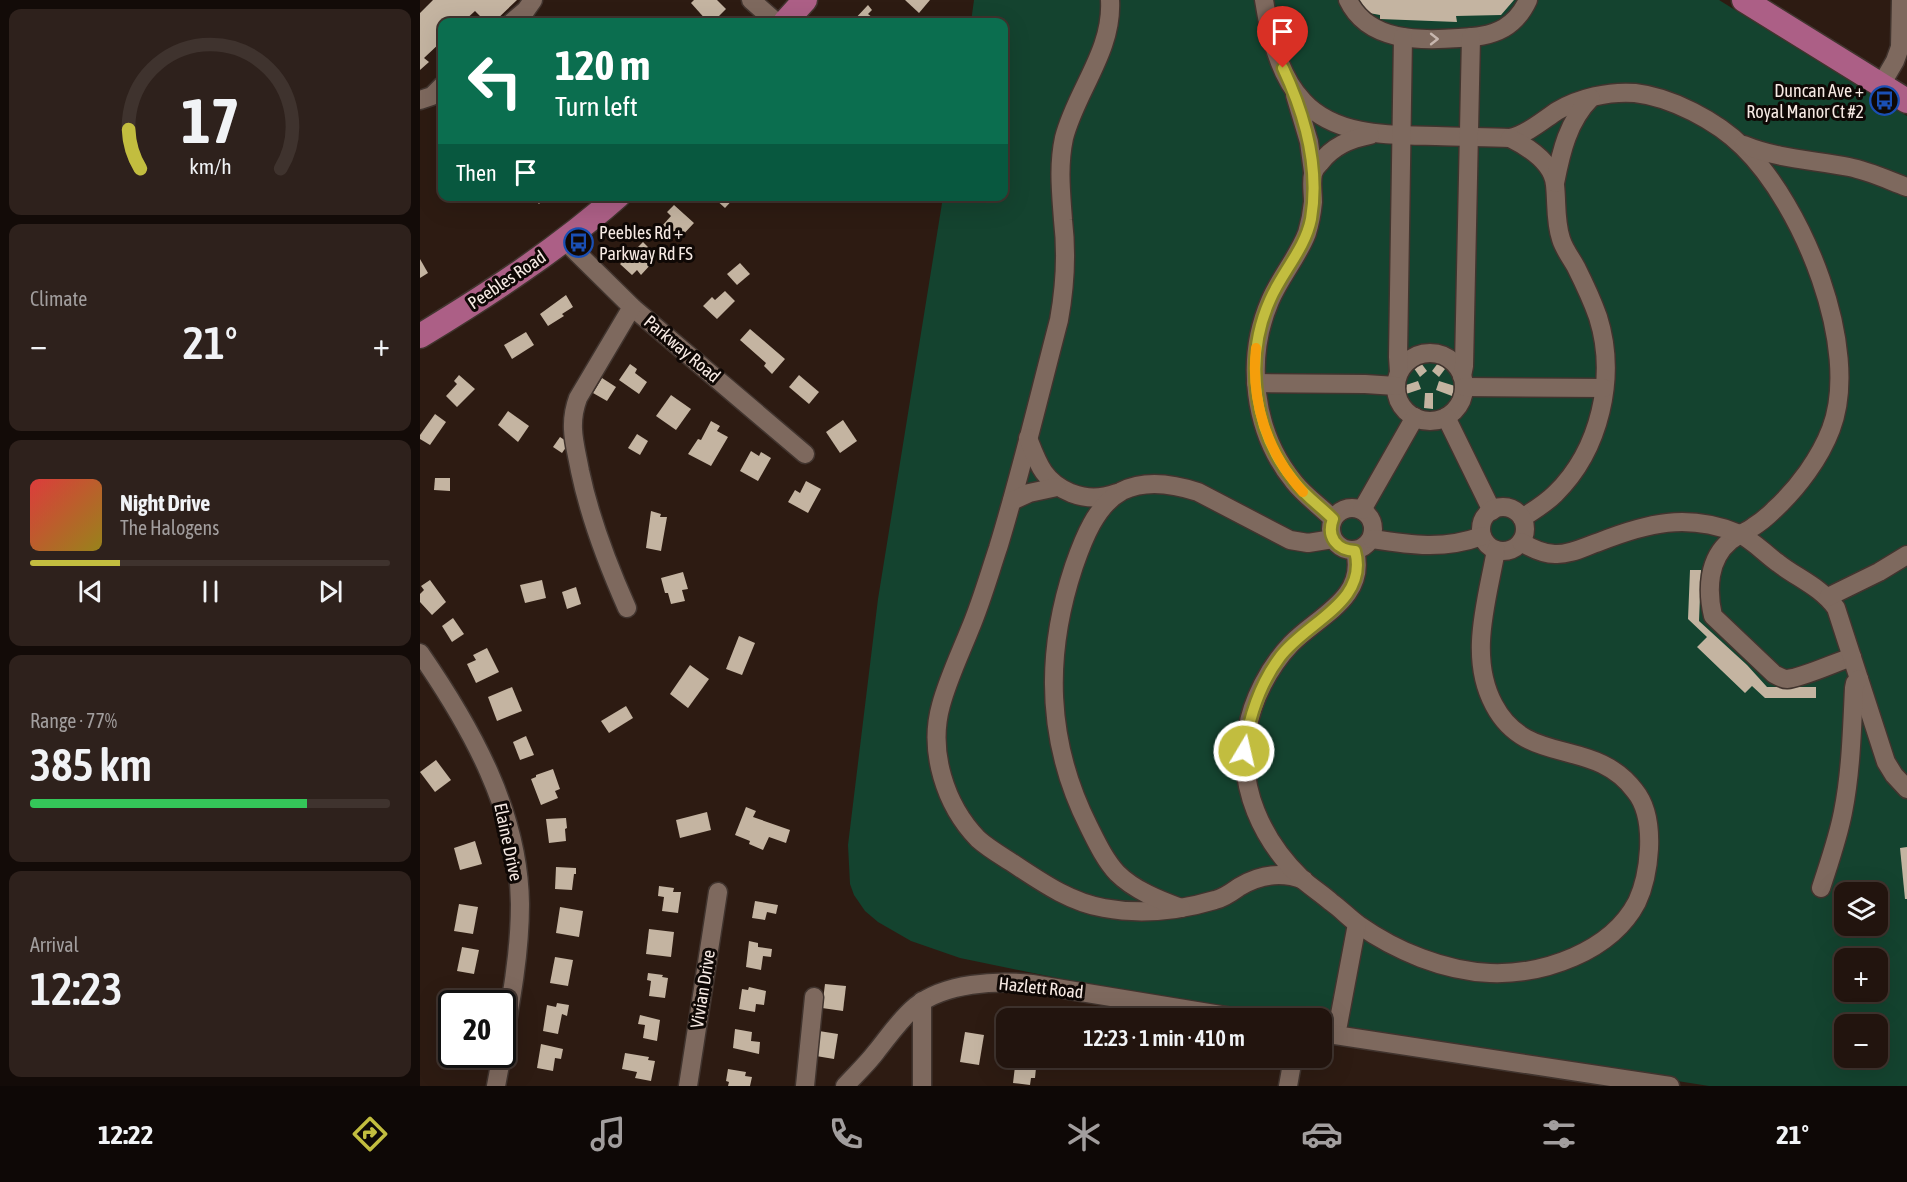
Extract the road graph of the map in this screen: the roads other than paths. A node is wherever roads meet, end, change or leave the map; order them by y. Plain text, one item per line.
1 (533, 0) edge
2 (751, 0) edge
3 (805, 0) edge
4 (1110, 0) edge
5 (1264, 0) edge
6 (1348, 0) edge
7 (1527, 0) edge
8 (1744, 0) edge
9 (1901, 0) edge
10 (517, 18) edge
11 (771, 18) edge
12 (789, 18) edge
13 (1403, 37) junction
14 (1471, 37) junction
15 (1881, 84) junction
16 (438, 90) edge
17 (1294, 90) junction
18 (1592, 97) junction
19 (420, 100) edge
20 (1907, 100) edge
21 (1378, 133) junction
22 (1401, 135) junction
23 (1468, 137) junction
24 (1510, 138) junction
25 (1738, 143) junction
26 (1790, 159) junction
27 (1313, 172) junction
28 (1555, 183) junction
29 (1774, 183) junction
30 (1907, 187) edge
31 (612, 201) edge
32 (564, 240) junction
33 (632, 307) junction
34 (420, 336) edge
35 (1398, 379) junction
36 (1463, 381) junction
37 (1256, 383) junction
38 (1605, 388) junction
39 (1414, 417) junction
40 (1446, 417) junction
41 (1028, 438) junction
42 (805, 454) dead end
43 (1057, 487) junction
44 (1121, 492) junction
45 (1077, 495) junction
46 (1012, 501) junction
47 (1362, 510) junction
48 (1492, 511) junction
49 (1522, 518) junction
50 (1333, 519) junction
51 (1090, 526) junction
52 (1740, 534) junction
53 (1482, 536) junction
54 (1333, 539) junction
55 (1372, 539) junction
56 (1521, 542) junction
57 (1496, 550) junction
58 (1355, 551) junction
59 (1907, 555) edge
60 (1828, 597) junction
61 (627, 608) dead end
62 (420, 653) edge
63 (1852, 657) junction
64 (1859, 678) junction
65 (1907, 789) edge
66 (1304, 880) junction
67 (1821, 888) dead end
68 (718, 892) dead end
69 (1182, 909) junction
70 (1357, 924) junction
71 (511, 990) edge
72 (814, 997) dead end
73 (922, 1001) junction
74 (1176, 1008) edge
75 (1332, 1021) edge
76 (1332, 1029) edge
77 (499, 1068) edge
78 (1291, 1068) edge
79 (1603, 1081) edge
80 (496, 1086) edge
81 (688, 1086) edge
82 (805, 1086) edge
83 (845, 1086) edge
84 (922, 1086) edge
85 (1288, 1086) edge
86 (1670, 1086) edge

1 - 10 street
2 - 11 street
3 - 12 main road
4 - 41 street
5 - 17 street
6 - 13 street
7 - 14 street
8 - 15 main road
9 - 15 street
13 -> 14 street
13 - 22 street
14 - 23 street
15 - 20 main road
16 - 19 street
17 - 21 street
17 - 27 street
18 - 24 street
18 - 25 street
18 - 28 street
21 - 22 street
21 - 27 street
22 - 23 street
22 - 35 street
23 - 24 street
23 - 36 street
24 - 28 street
25 - 26 street
25 - 29 street
26 - 29 street
26 - 30 street
27 - 37 street
28 - 38 street
29 - 52 street
31 - 32 main road, Peebles Road
32 - 33 street, Parkway Road
32 - 34 main road, Peebles Road
33 - 42 street, Parkway Road
33 - 61 street
35 - 36 street
35 - 37 street
35 - 39 street
36 - 38 street
36 - 40 street
37 - 50 street
38 - 49 street
39 - 40 street
39 - 47 street
40 - 48 street
41 - 43 street
41 - 46 street
43 - 45 street
43 - 46 street
44 - 45 street
44 - 51 street
44 - 54 street
45 - 51 street
46 - 69 street
47 - 50 street
47 - 55 street
48 - 49 street
48 - 53 street
49 - 56 street
50 - 54 street
51 - 69 street
52 - 56 street
52 - 60 street
52 - 63 street
53 - 55 street
53 - 57 street
54 - 58 street
55 - 58 street
56 - 57 street
57 - 70 street
58 - 66 street
59 - 60 street
60 - 63 street
62 - 71 street, Elaine Drive
63 - 64 street
64 - 65 street
64 - 67 street
66 - 69 street
66 - 70 street
68 - 81 street, Vivian Drive
70 - 75 street
72 - 82 street
73 - 74 street, Hazlett Road
73 - 83 street, Hazlett Road
73 - 84 street
76 - 79 street
77 - 80 street
78 - 85 street
79 - 86 street

